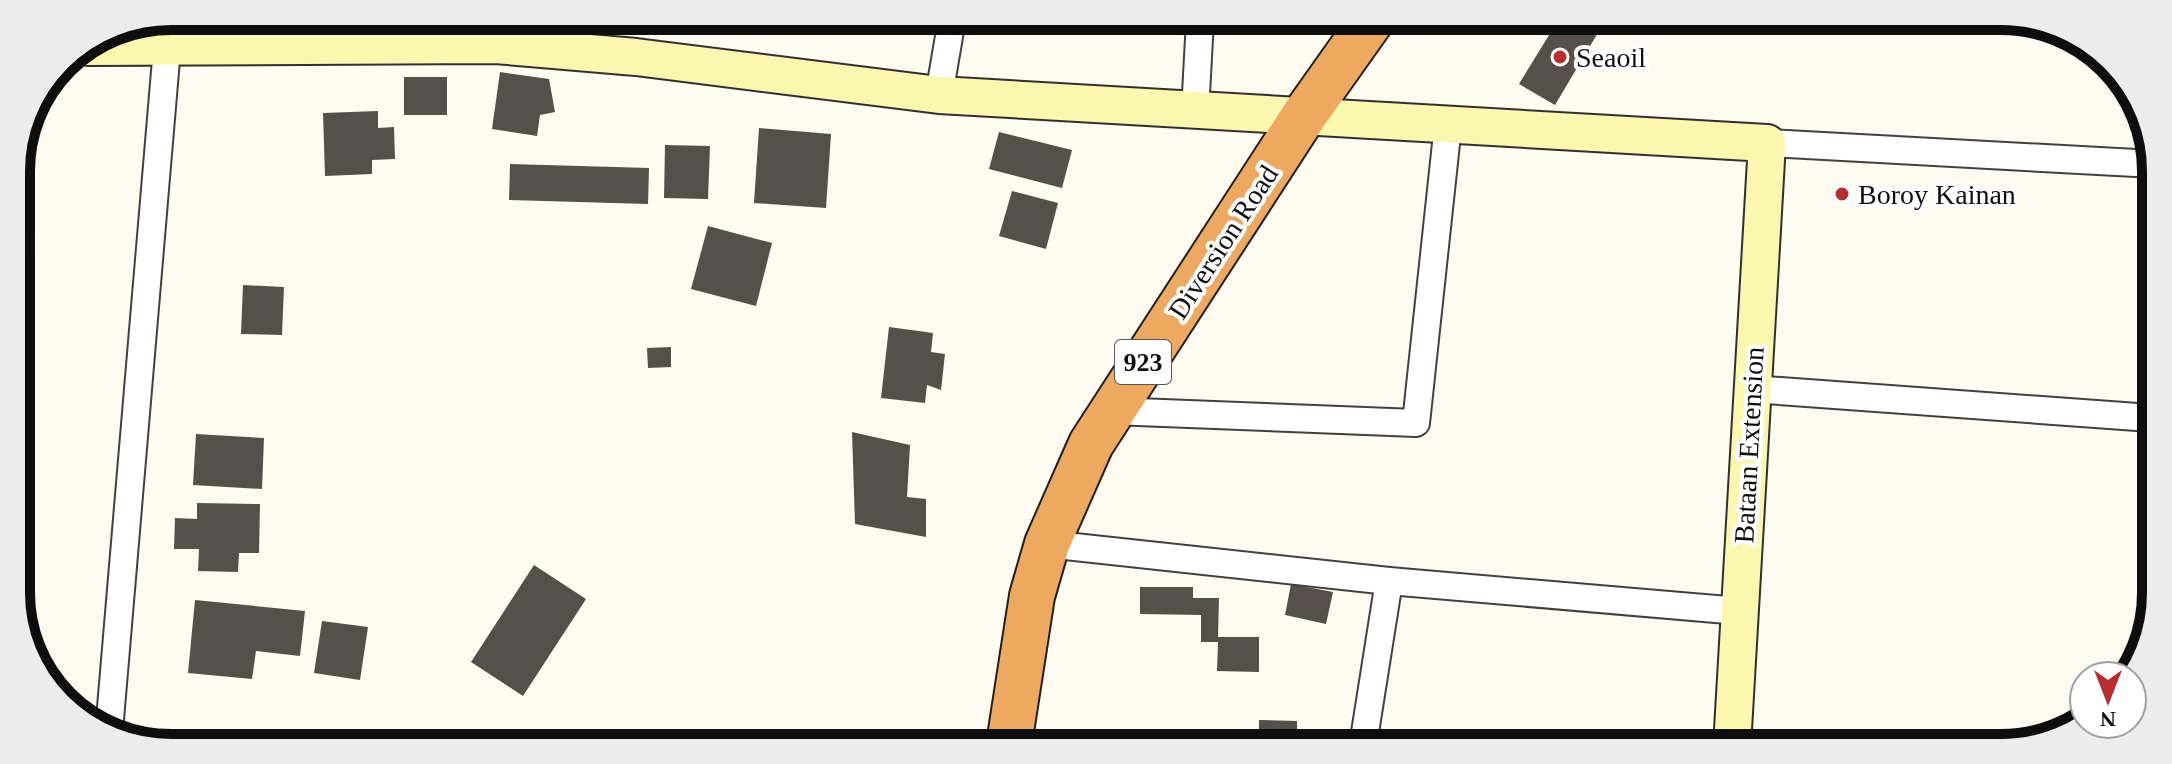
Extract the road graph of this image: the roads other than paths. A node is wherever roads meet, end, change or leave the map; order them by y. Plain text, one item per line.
1 (950, 30) edge
2 (1199, 30) edge
3 (1365, 30) edge
4 (104, 47) edge
5 (167, 48) junction
6 (939, 95) junction
7 (1195, 112) junction
8 (1303, 117) junction
9 (1448, 125) junction
10 (1767, 143) junction
11 (2142, 163) edge
12 (1752, 389) junction
13 (1112, 411) junction
14 (2142, 417) edge
15 (1047, 544) junction
16 (1389, 581) junction
17 (1739, 611) junction
18 (110, 719) edge
19 (1011, 734) edge
20 (1365, 734) edge
21 (1739, 734) edge

1 - 6 street
2 - 7 street
3 - 8 highway, Diversion Road / 923
4 - 5 street
5 - 6 street
5 - 18 street
6 - 7 street
7 - 8 street
8 - 9 street
8 - 13 highway, Diversion Road / 923
9 - 10 street
9 - 13 street
10 - 11 street
10 - 12 street, Bataan Extension
12 - 14 street
12 - 17 street, Bataan Extension
13 - 15 highway, Diversion Road / 923
15 - 16 street
15 - 19 highway, Diversion Road / 923
16 - 17 street
16 - 20 street
17 - 21 street, Bataan Extension

